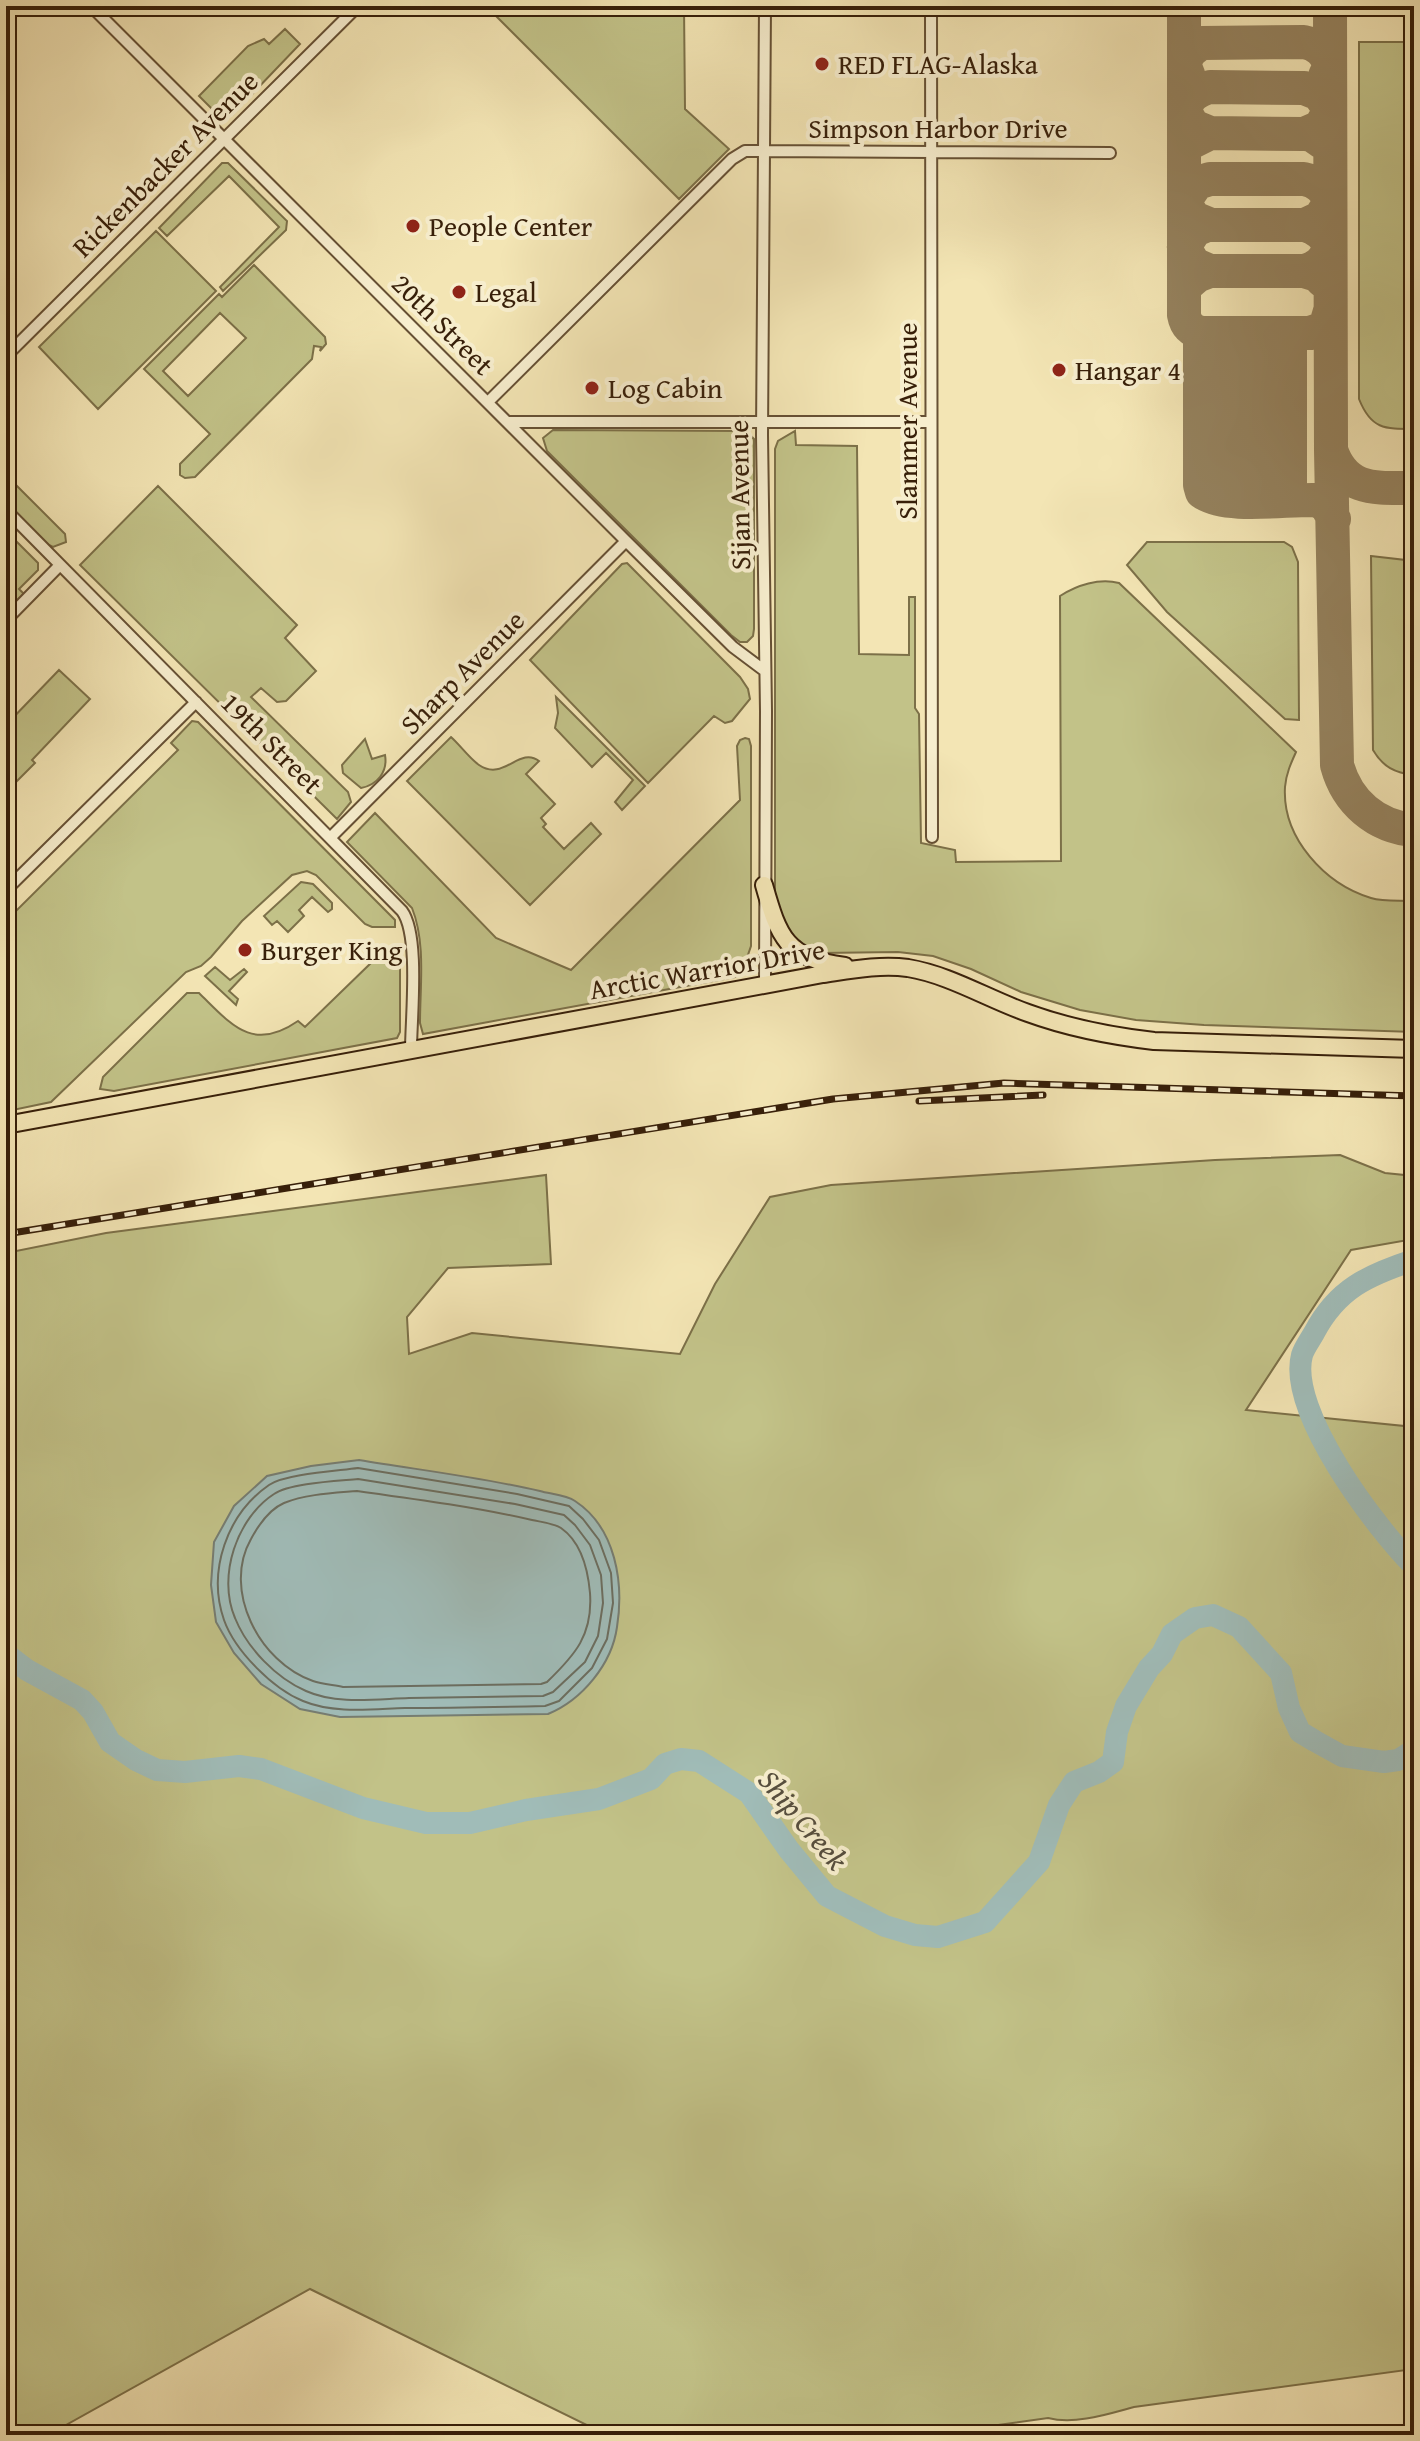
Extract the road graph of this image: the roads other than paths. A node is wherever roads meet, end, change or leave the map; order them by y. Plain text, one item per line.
1 (91, 6) edge
2 (358, 6) edge
3 (765, 6) edge
4 (931, 6) edge
5 (225, 138) junction
6 (765, 150) junction
7 (1110, 153) dead end
8 (931, 154) junction
9 (6, 356) edge
10 (488, 402) junction
11 (507, 422) junction
12 (762, 422) junction
13 (931, 422) junction
14 (6, 510) edge
15 (626, 541) junction
16 (60, 565) junction
17 (6, 620) edge
18 (765, 671) junction
19 (196, 702) junction
20 (331, 837) junction
21 (932, 837) dead end
22 (764, 885) junction
23 (6, 890) edge
24 (867, 968) junction
25 (765, 984) junction
26 (1414, 1049) edge
27 (411, 1050) junction
28 (7, 1124) edge

1 - 5 street, 20th Street
2 - 5 street, Rickenbacker Avenue
3 - 6 street, Sijan Avenue
4 - 8 street, Slammer Avenue
5 - 9 street, Rickenbacker Avenue
5 - 10 street, 20th Street
6 - 8 street, Simpson Harbor Drive
6 - 10 street
6 - 12 street, Sijan Avenue
7 - 8 street, Simpson Harbor Drive
8 - 13 street, Slammer Avenue
10 - 11 street, 20th Street
11 - 12 street
11 - 15 street, 20th Street
12 - 13 street
12 - 18 street, Sijan Avenue
13 - 21 street, Slammer Avenue
14 - 16 street, 19th Street
15 - 18 street, 20th Street
15 - 20 street, Sharp Avenue
16 - 17 street
16 - 19 street, 19th Street
18 - 22 street, Sijan Avenue
19 - 20 street, 19th Street
19 - 23 street
20 - 27 street, 19th Street
22 - 24 main road
22 - 25 street, Sijan Avenue
24 - 25 main road, Arctic Warrior Drive
24 - 26 main road, Arctic Warrior Drive
25 - 27 main road, Arctic Warrior Drive
27 - 28 main road, Arctic Warrior Drive

